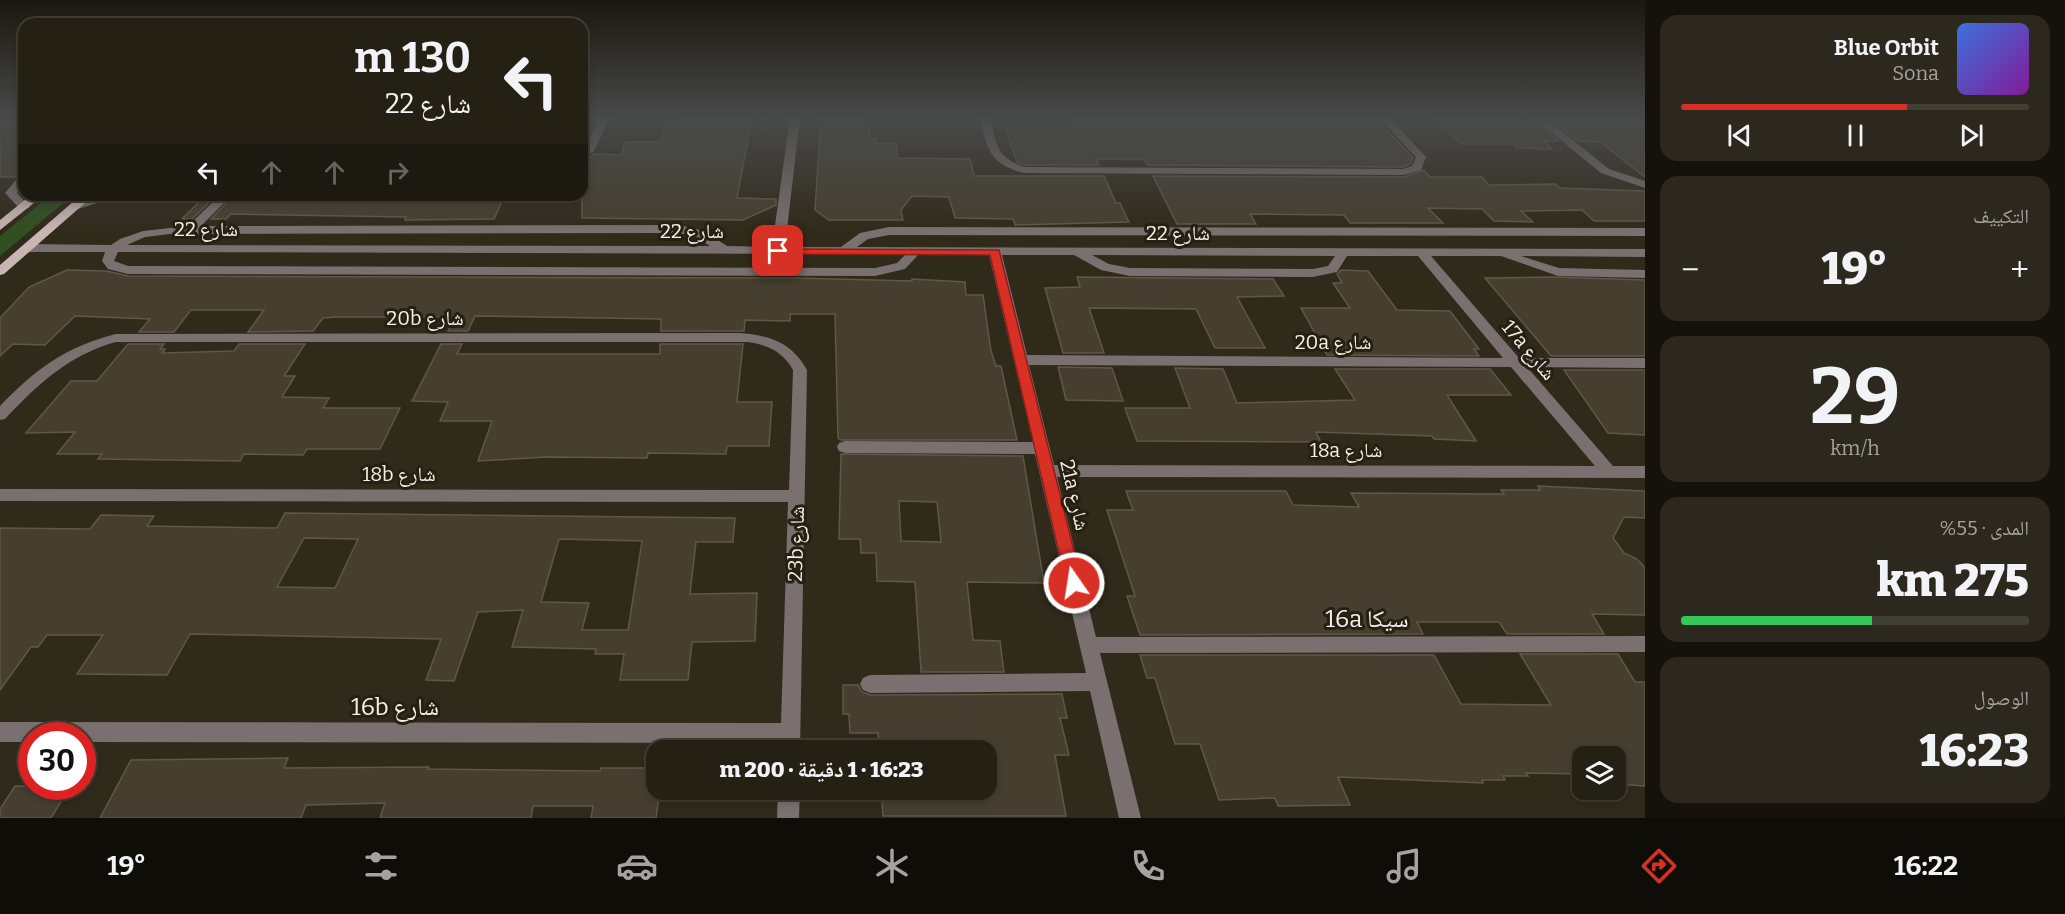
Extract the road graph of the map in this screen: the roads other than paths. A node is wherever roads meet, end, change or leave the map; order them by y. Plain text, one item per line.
1 (790, 155) edge
2 (995, 155) edge
3 (1419, 155) edge
4 (1585, 155) edge
5 (18, 184) edge
6 (1645, 185) edge
7 (18, 201) edge
8 (18, 201) edge
9 (31, 201) edge
10 (81, 201) edge
11 (96, 201) edge
12 (220, 201) edge
13 (24, 207) junction
14 (72, 208) junction
15 (0, 226) edge
16 (191, 230) junction
17 (1645, 232) edge
18 (26, 248) junction
19 (114, 248) junction
20 (725, 251) junction
21 (778, 251) junction
22 (843, 251) junction
23 (915, 252) junction
24 (995, 252) junction
25 (1078, 252) junction
26 (1343, 252) junction
27 (1421, 252) junction
28 (1499, 252) junction
29 (1645, 253) edge
30 (0, 271) edge
31 (1645, 274) edge
32 (780, 346) joint
33 (1021, 360) junction
34 (1515, 363) junction
35 (1645, 363) edge
36 (0, 415) edge
37 (845, 447) dead end
38 (1042, 448) junction
39 (1047, 471) junction
40 (1609, 472) junction
41 (1645, 472) edge
42 (0, 495) edge
43 (798, 496) junction
44 (1645, 644) edge
45 (1089, 645) junction
46 (1097, 682) junction
47 (870, 684) dead end
48 (0, 732) edge
49 (702, 740) edge
50 (790, 740) edge
51 (789, 800) edge
52 (788, 818) edge
53 (1130, 818) edge

1 - 21 street
2 - 3 street
4 - 6 street
5 - 7 street
8 - 13 street
9 - 13 main road
10 - 14 main road
11 - 14 street
12 - 16 street
13 - 15 main road
14 - 18 main road
16 - 19 street
16 - 20 street
17 - 22 street
18 - 19 street, شارع 22
18 - 30 main road
19 - 20 street, شارع 22
19 - 23 street
20 - 21 street, شارع 22
21 - 22 street, شارع 22
22 - 23 street, شارع 22
23 - 24 street, شارع 22
24 - 25 street, شارع 22
24 - 33 street, 21a شارع
25 - 26 street, شارع 22
25 - 26 street
26 - 27 street, شارع 22
27 - 28 street, شارع 22
27 - 34 street, 17a شارع
28 - 29 street, شارع 22
28 - 31 street
32 - 36 street, 20b شارع
32 - 43 street, 23b شارع
33 - 34 street, 20a شارع
33 - 38 street, 21a شارع
34 - 35 street, 20a شارع
34 - 40 street, 17a شارع
37 - 38 street
38 - 39 street, 21a شارع
39 - 40 street, 18a شارع
39 - 45 street, 21a شارع
40 - 41 street, 18a شارع
42 - 43 street, 18b شارع
43 - 50 street, 23b شارع
44 - 45 street, 16a سيكا
45 - 46 street, 21a شارع
46 - 47 street
46 - 53 street, 21a شارع
48 - 49 street, 16b شارع
51 - 52 street

